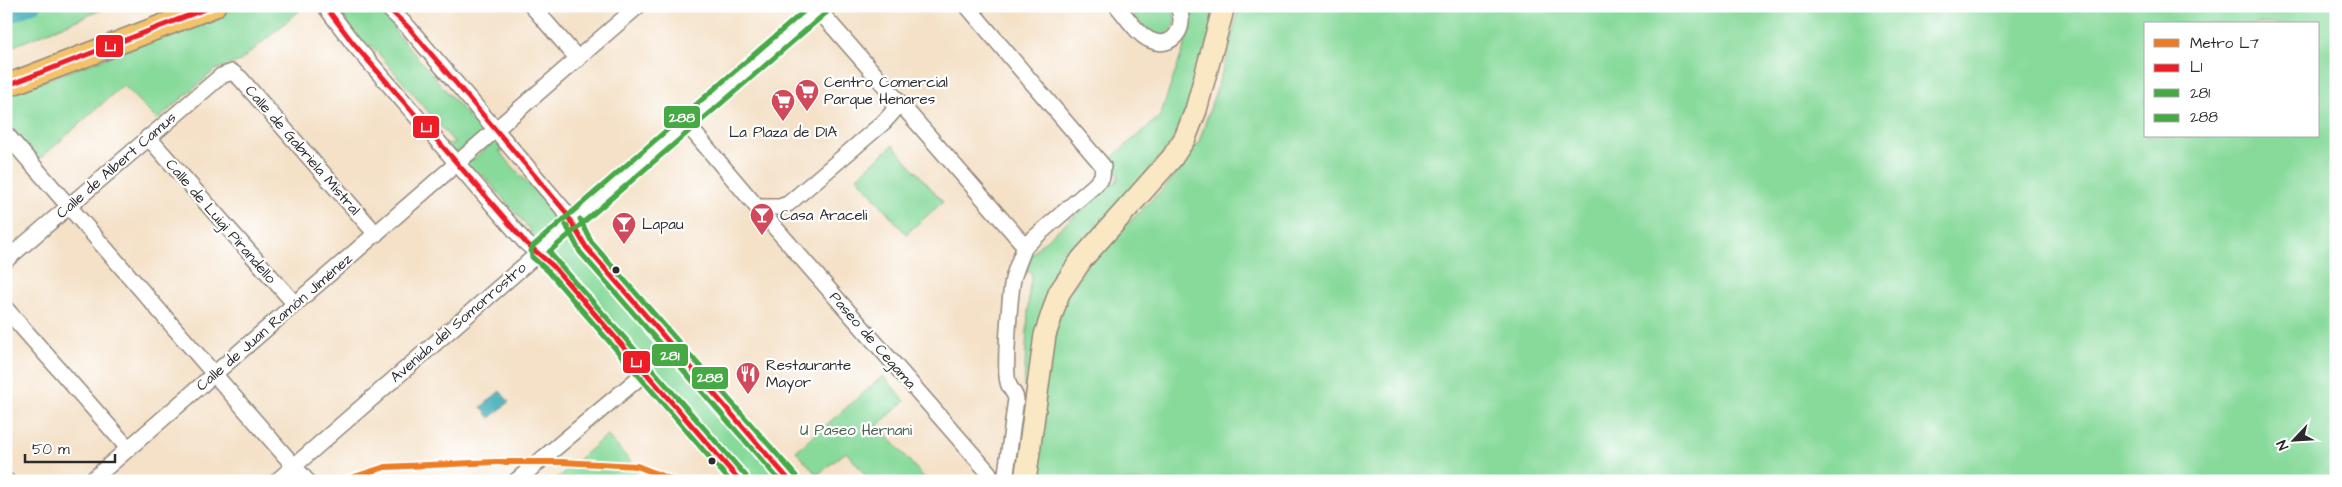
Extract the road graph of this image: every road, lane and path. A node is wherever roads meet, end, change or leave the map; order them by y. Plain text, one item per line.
1 (173, 6) edge
2 (214, 6) edge
3 (325, 6) edge
4 (386, 6) edge
5 (532, 6) edge
6 (638, 6) edge
7 (967, 6) edge
8 (1117, 6) edge
9 (1177, 6) edge
10 (1224, 6) edge
11 (818, 7) edge
12 (578, 59) junction
13 (6, 70) edge
14 (226, 73) joint
15 (6, 86) edge
16 (895, 98) junction
17 (686, 124) junction
18 (496, 130) junction
19 (6, 134) edge
20 (148, 138) junction
21 (458, 163) junction
22 (68, 206) junction
23 (758, 207) junction
24 (573, 222) junction
25 (376, 234) junction
26 (1025, 246) junction
27 (538, 252) junction
28 (6, 260) edge
29 (295, 304) junction
30 (6, 309) edge
31 (646, 372) junction
32 (214, 374) junction
33 (128, 448) junction
34 (294, 466) junction
35 (989, 474) dead end
36 (91, 481) edge
37 (276, 481) edge
38 (307, 481) edge
39 (516, 481) edge
40 (740, 481) edge
41 (790, 481) edge
42 (1005, 481) edge
43 (1025, 481) edge

1 - 13 main road
2 - 15 main road
3 - 21 street
4 - 18 street
5 - 12 street
6 - 12 street, Calle de Juan Ramón Jiménez
7 - 26 street
8 - 9 street
10 - 43 street
11 - 16 street
11 - 17 street, Avenida del Somorrostro
12 - 18 street, Calle de Juan Ramón Jiménez
14 - 20 street, Calle de Albert Camus
14 - 25 street, Calle de Gabriela Mistral
16 - 23 street
16 - 26 street
17 - 23 street, Paseo de Cegama
17 - 24 street, Avenida del Somorrostro
18 - 21 street, Calle de Juan Ramón Jiménez
18 - 24 street
19 - 22 street
20 - 22 street, Calle de Albert Camus
20 - 29 street, Calle de Luigi Pirandello
21 - 25 street, Calle de Juan Ramón Jiménez
21 - 27 street
22 - 28 street, Calle de Albert Camus
22 - 32 street
23 - 35 street, Paseo de Cegama
24 - 27 street, Avenida del Somorrostro
24 - 41 street
25 - 29 street, Calle de Juan Ramón Jiménez
26 - 42 street
27 - 31 street
27 - 34 street, Avenida del Somorrostro
29 - 32 street, Calle de Juan Ramón Jiménez
30 - 33 street
31 - 39 street
31 - 40 street
32 - 33 street, Calle de Juan Ramón Jiménez
32 - 34 street
33 - 36 street, Calle de Juan Ramón Jiménez
34 - 37 street, Avenida del Somorrostro
34 - 38 street

